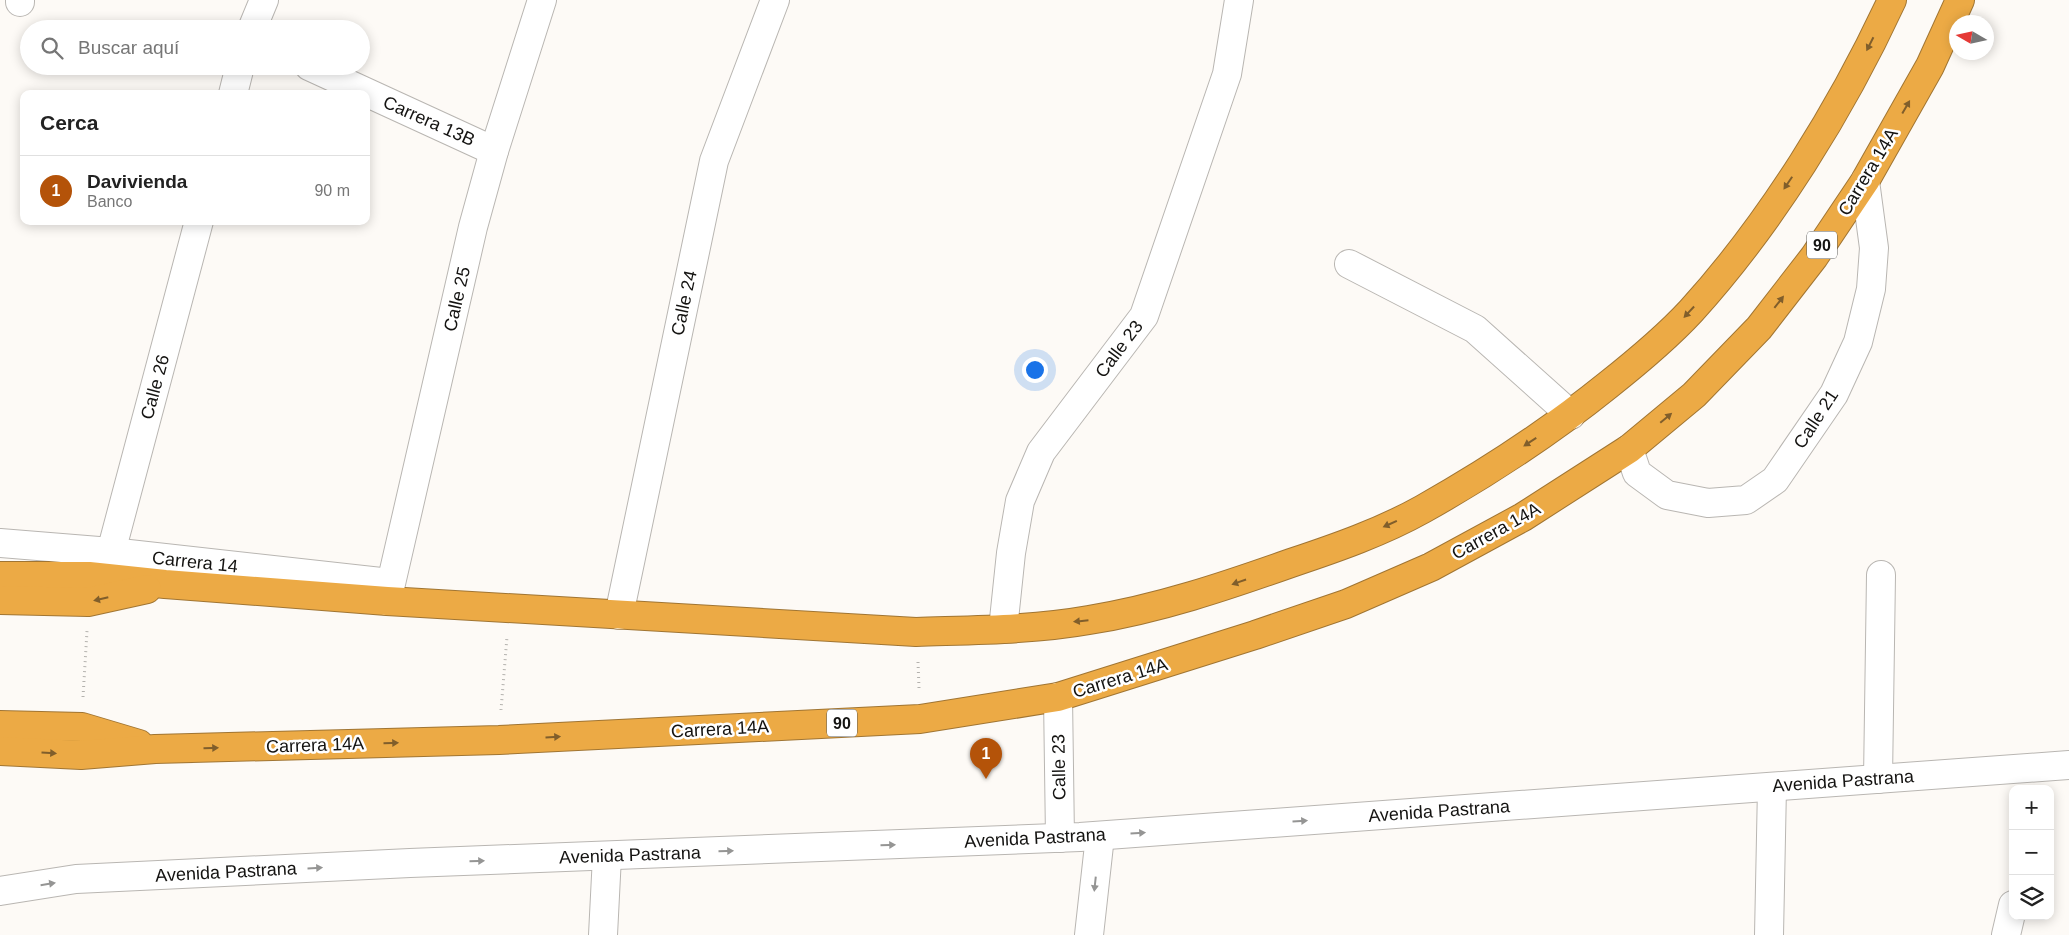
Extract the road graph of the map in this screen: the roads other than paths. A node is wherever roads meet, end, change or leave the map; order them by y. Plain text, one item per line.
1 (264, 0) edge
2 (542, 0) edge
3 (775, 0) edge
4 (1238, 0) edge
5 (1892, 0) edge
6 (1960, 0) edge
7 (256, 20) edge
8 (238, 75) edge
9 (329, 75) edge
10 (234, 90) edge
11 (362, 90) edge
12 (370, 94) edge
13 (494, 150) junction
14 (1865, 181) junction
15 (198, 225) edge
16 (1349, 264) dead end
17 (1571, 415) junction
18 (1629, 449) junction
19 (0, 543) edge
20 (111, 552) junction
21 (1881, 575) dead end
22 (0, 576) edge
23 (165, 584) junction
24 (389, 592) junction
25 (0, 600) edge
26 (619, 614) junction
27 (1003, 629) junction
28 (1058, 697) junction
29 (0, 725) edge
30 (155, 749) junction
31 (0, 751) edge
32 (2052, 773) edge
33 (1878, 779) junction
34 (1772, 787) junction
35 (1100, 836) junction
36 (1060, 838) junction
37 (607, 856) junction
38 (0, 891) edge
39 (2010, 920) edge
40 (602, 935) edge
41 (1089, 935) edge
42 (1769, 935) edge
43 (2006, 935) edge

1 - 7 street
2 - 13 street, Calle 25
3 - 26 street, Calle 24
4 - 27 street, Calle 23
5 -> 17 highway
14 -> 6 highway, Carrera 14A / 90
8 - 10 street
9 - 11 street, Carrera 13B
12 - 13 street, Carrera 13B
13 - 24 street, Calle 25
18 -> 14 highway, Carrera 14A / 90
14 - 18 street, Calle 21
15 - 20 street, Calle 26
16 - 17 street
17 -> 27 highway
18 - 28 highway, Carrera 14A / 90
19 - 20 street, Carrera 14
20 - 24 street, Carrera 14
21 - 33 street
22 - 23 highway
23 - 24 highway
23 -> 25 highway
24 - 26 highway
26 - 27 highway
30 -> 28 highway, Carrera 14A / 90
28 - 36 street, Calle 23
29 - 30 highway
31 -> 30 highway, Carrera 14A / 90
32 - 33 street, Avenida Pastrana
33 - 34 street, Avenida Pastrana
35 -> 34 street, Avenida Pastrana
34 - 42 street
35 - 36 street, Avenida Pastrana
35 -> 41 street
37 -> 36 street, Avenida Pastrana
38 -> 37 street, Avenida Pastrana
37 - 40 street
39 - 43 street

